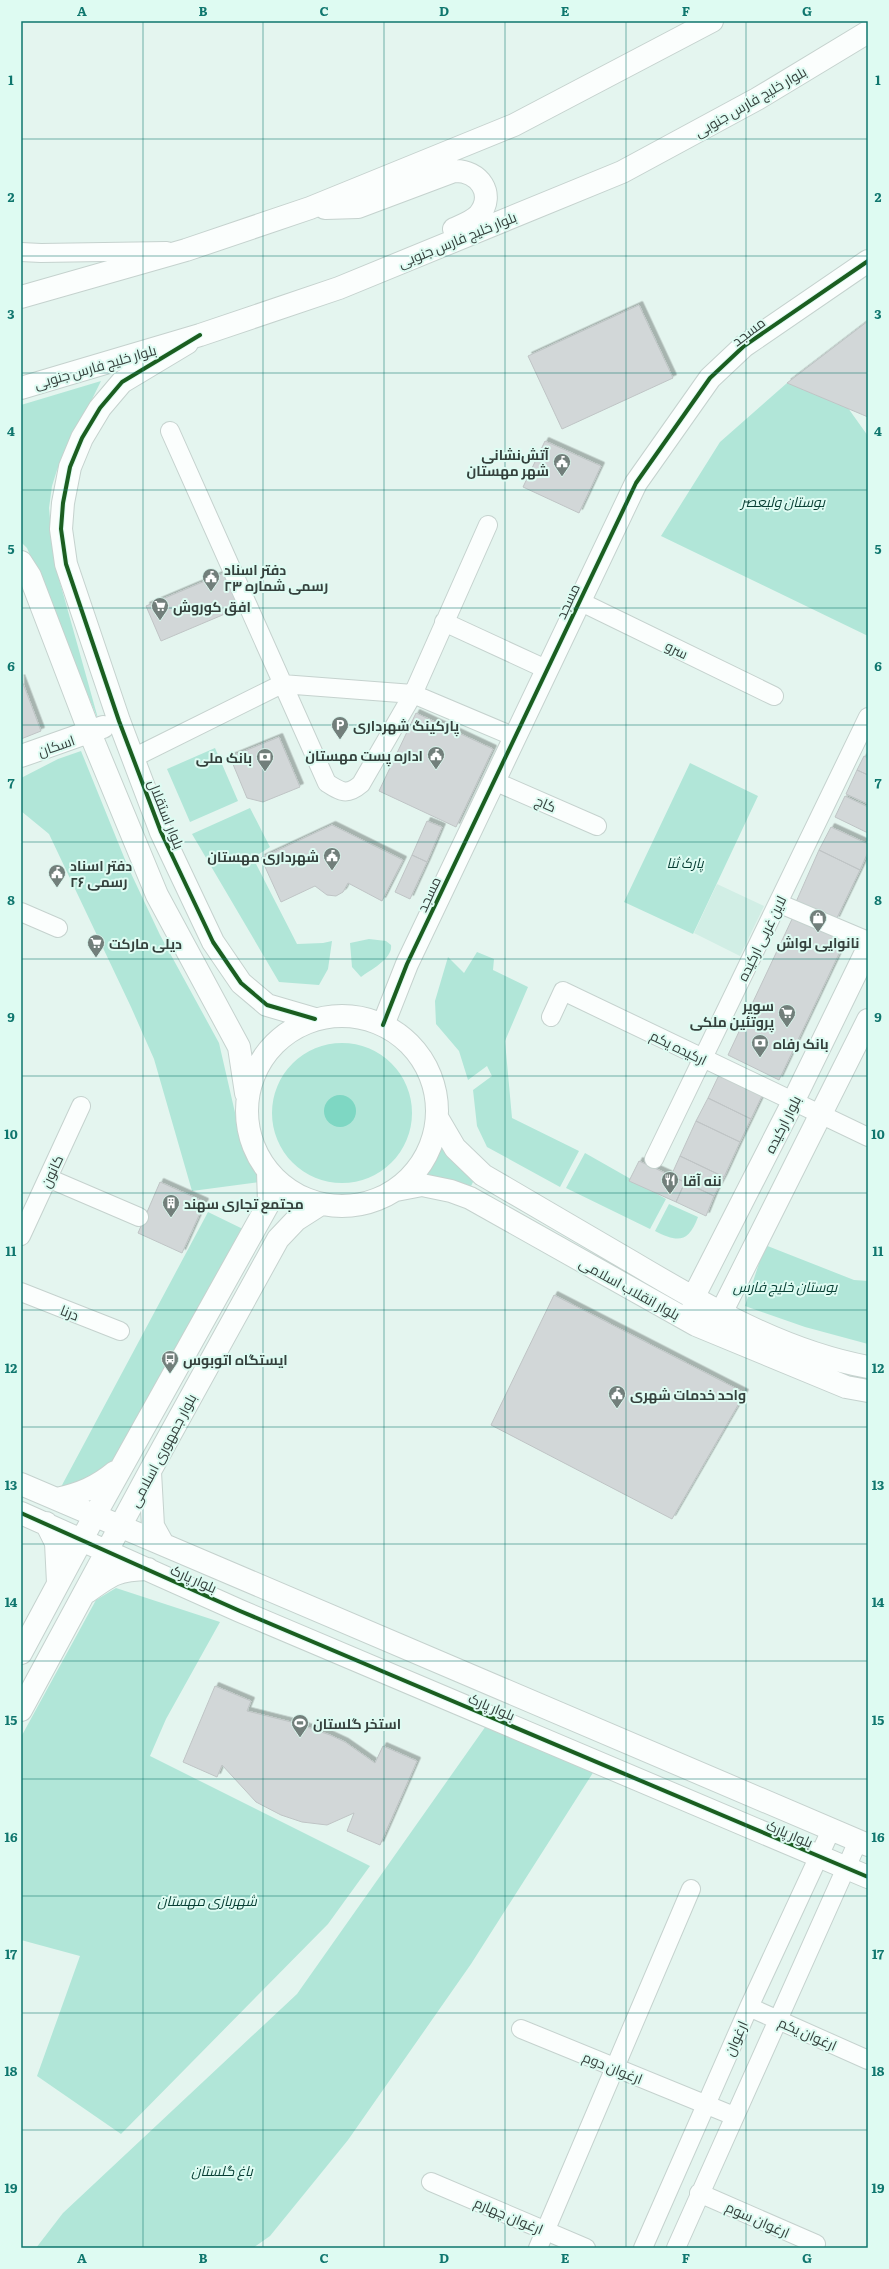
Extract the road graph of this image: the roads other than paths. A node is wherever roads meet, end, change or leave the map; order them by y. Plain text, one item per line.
1 (712, 21) edge
2 (868, 32) edge
3 (310, 208) junction
4 (186, 250) junction
5 (21, 252) edge
6 (868, 260) edge
7 (339, 288) junction
8 (21, 297) edge
9 (200, 335) junction
10 (21, 388) edge
11 (170, 431) dead end
12 (488, 525) dead end
13 (26, 569) edge
14 (579, 601) junction
15 (444, 622) junction
16 (548, 670) junction
17 (282, 684) junction
18 (413, 694) junction
19 (774, 696) dead end
20 (868, 717) edge
21 (119, 720) junction
22 (90, 733) junction
23 (515, 738) junction
24 (21, 756) edge
25 (133, 758) junction
26 (494, 781) junction
27 (597, 826) dead end
28 (778, 903) junction
29 (21, 912) edge
30 (58, 928) dead end
31 (868, 941) edge
32 (868, 948) edge
33 (551, 1016) dead end
34 (315, 1019) junction
35 (868, 1020) edge
36 (383, 1025) junction
37 (703, 1059) junction
38 (247, 1098) junction
39 (793, 1102) junction
40 (81, 1106) dead end
41 (821, 1114) junction
42 (438, 1119) junction
43 (868, 1137) edge
44 (654, 1159) dead end
45 (268, 1171) junction
46 (48, 1178) junction
47 (396, 1190) junction
48 (321, 1204) junction
49 (139, 1217) dead end
50 (21, 1236) edge
51 (21, 1292) edge
52 (693, 1298) junction
53 (721, 1313) junction
54 (696, 1325) junction
55 (120, 1331) dead end
56 (868, 1367) edge
57 (868, 1390) edge
58 (121, 1467) junction
59 (150, 1471) junction
60 (21, 1484) edge
61 (57, 1499) junction
62 (21, 1512) edge
63 (95, 1515) junction
64 (46, 1523) junction
65 (122, 1526) junction
66 (82, 1540) junction
67 (163, 1544) junction
68 (108, 1551) junction
69 (148, 1569) junction
70 (58, 1584) junction
71 (83, 1595) junction
72 (21, 1653) edge
73 (21, 1710) edge
74 (831, 1830) junction
75 (863, 1843) edge
76 (819, 1857) junction
77 (846, 1868) junction
78 (868, 1878) edge
79 (692, 1890) dead end
80 (749, 2007) junction
81 (777, 2019) junction
82 (521, 2029) dead end
83 (868, 2060) edge
84 (616, 2068) junction
85 (706, 2104) junction
86 (734, 2116) junction
87 (431, 2182) dead end
88 (699, 2193) junction
89 (545, 2230) junction
90 (816, 2244) dead end
91 (538, 2248) edge
92 (586, 2248) edge
93 (643, 2248) edge
94 (676, 2248) edge

1 - 3 street
2 - 7 street, بلوار خلیج فارس جنوبی
3 - 4 street
3 - 7 street
4 - 5 street
4 - 8 street
6 - 14 street, مسجد
7 - 9 street, بلوار خلیج فارس جنوبی
9 - 10 street, بلوار خلیج فارس جنوبی
9 - 21 street, بلوار استقلال
11 - 17 street
12 - 15 street
13 - 22 street
14 - 16 street, مسجد
14 - 19 street, سرو
15 - 16 street
15 - 18 street
16 - 23 street, مسجد
17 - 18 street
17 - 18 street
17 - 25 street
18 - 23 street
20 - 28 street, لاین غربی ارکیده
21 - 22 street, اسکان
21 - 25 street, بلوار استقلال
22 - 24 street, اسکان
22 - 38 street
23 - 26 street, مسجد
25 - 34 street, بلوار استقلال
26 - 27 street, کاج
26 - 36 street, مسجد
28 - 31 street
28 - 37 street, لاین غربی ارکیده
29 - 30 street
32 - 39 street, بلوار ارکیده
33 - 37 street, ارکیده یکم
34 - 36 street
34 - 38 street
35 - 41 street
36 - 42 street
37 - 39 street, ارکیده یکم
37 - 44 street, لاین غربی ارکیده
38 - 45 street
39 - 41 street, ارکیده یکم
39 - 52 street, بلوار ارکیده
40 - 46 street, کانون
41 - 43 street, ارکیده یکم
41 - 53 street
42 - 47 street
42 - 52 street, بلوار انقلاب اسلامی
45 - 48 street
45 - 58 street, بلوار جمهوری اسلامی
46 - 49 street
46 - 50 street, کانون
47 - 48 street
47 - 54 street, بلوار انقلاب اسلامی
48 - 59 street, بلوار جمهوری اسلامی
51 - 55 street, درنا
52 - 53 street, بلوار انقلاب اسلامی
52 - 54 street
53 - 54 street
53 - 56 street, بلوار انقلاب اسلامی
54 - 57 street, بلوار انقلاب اسلامی
58 - 61 street
58 - 63 street, بلوار جمهوری اسلامی
59 - 65 street, بلوار جمهوری اسلامی
59 - 67 street
60 - 61 street, بلوار پارک
61 - 63 street, بلوار پارک
62 - 64 street, بلوار پارک
63 - 65 street, بلوار پارک
63 - 66 street, بلوار جمهوری اسلامی
64 - 66 street, بلوار پارک
64 - 70 street
65 - 67 street, بلوار پارک
65 - 68 street, بلوار جمهوری اسلامی
66 - 68 street, بلوار پارک
66 - 70 street, بلوار جمهوری اسلامی
67 - 74 street, بلوار پارک
68 - 69 street, بلوار پارک
68 - 71 street, بلوار جمهوری اسلامی
69 - 71 street
69 - 76 street, بلوار پارک
70 - 72 street, بلوار جمهوری اسلامی
71 - 73 street, بلوار جمهوری اسلامی
74 - 75 street, بلوار پارک
74 - 76 street, ارغوان
75 - 77 street
76 - 77 street, بلوار پارک
76 - 80 street, ارغوان
77 - 78 street, بلوار پارک
77 - 81 street
79 - 84 street
80 - 81 street, ارغوان یکم
80 - 85 street, ارغوان
81 - 83 street, ارغوان یکم
81 - 86 street
82 - 84 street, ارغوان دوم
84 - 85 street, ارغوان دوم
84 - 89 street
85 - 86 street, ارغوان دوم
85 - 93 street, ارغوان
86 - 88 street
87 - 89 street, ارغوان چهارم
88 - 90 street, ارغوان سوم
88 - 94 street
89 - 91 street
89 - 92 street, ارغوان چهارم

